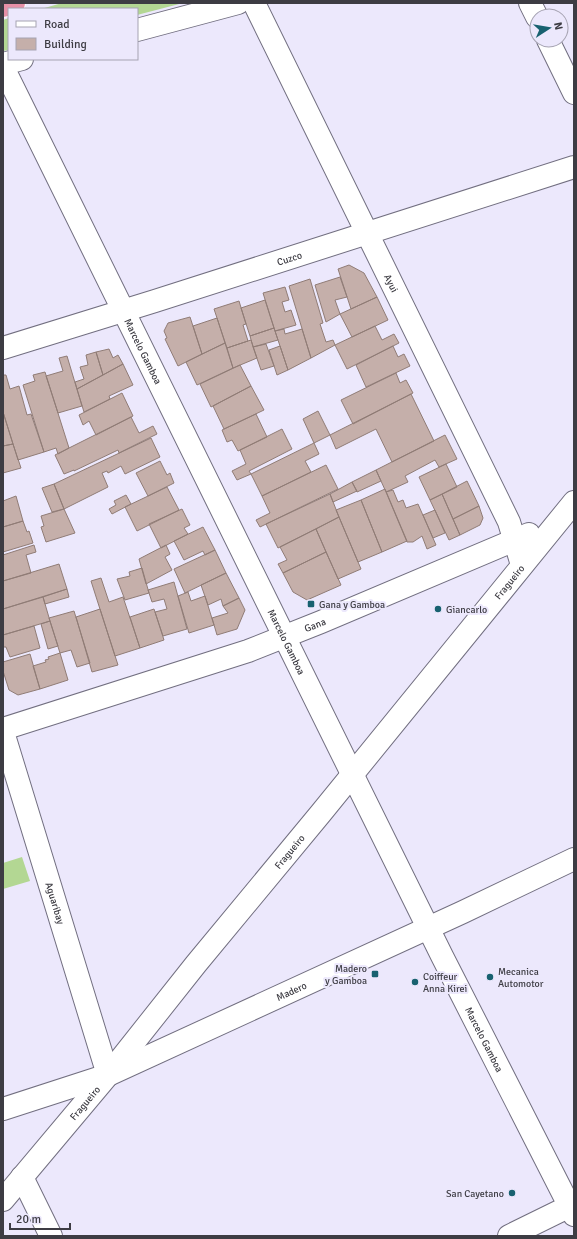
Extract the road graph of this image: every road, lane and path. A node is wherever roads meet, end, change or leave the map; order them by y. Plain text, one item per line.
1 (14, 3) edge
2 (238, 3) edge
3 (254, 3) edge
4 (3, 6) edge
5 (138, 30) edge
6 (552, 48) edge
7 (18, 60) edge
8 (3, 64) edge
9 (3, 67) edge
10 (574, 93) edge
11 (574, 167) edge
12 (367, 233) junction
13 (123, 311) junction
14 (3, 348) edge
15 (574, 502) edge
16 (565, 519) edge
17 (515, 540) junction
18 (522, 565) junction
19 (283, 637) junction
20 (3, 730) edge
21 (353, 774) junction
22 (574, 859) edge
23 (428, 929) junction
24 (108, 1075) junction
25 (3, 1109) edge
26 (22, 1177) junction
27 (3, 1200) edge
28 (572, 1208) edge
29 (51, 1236) edge
30 (509, 1236) edge

1 - 4 highway
2 - 5 street
3 - 12 street, Ayui
6 - 10 street
7 - 8 street
9 - 13 street, Marcelo Gamboa
11 - 12 street, Cuzco
12 - 13 street, Cuzco
12 - 17 street, Ayui
13 - 14 street, Cuzco
13 - 19 street, Marcelo Gamboa
15 - 16 street, Fragueiro
16 - 17 street, Gana
16 - 18 street, Fragueiro
17 - 18 street, Ayui
17 - 19 street, Gana
18 - 21 street, Fragueiro
19 - 20 street, Gana
19 - 21 street, Marcelo Gamboa
20 - 24 street, Aguaribay
21 - 23 street, Marcelo Gamboa
21 - 24 street, Fragueiro
22 - 23 street, Madero
23 - 24 street, Madero
23 - 28 street, Marcelo Gamboa
24 - 25 street, Madero
24 - 26 street, Fragueiro
26 - 27 street, Fragueiro
26 - 29 street
28 - 30 street

